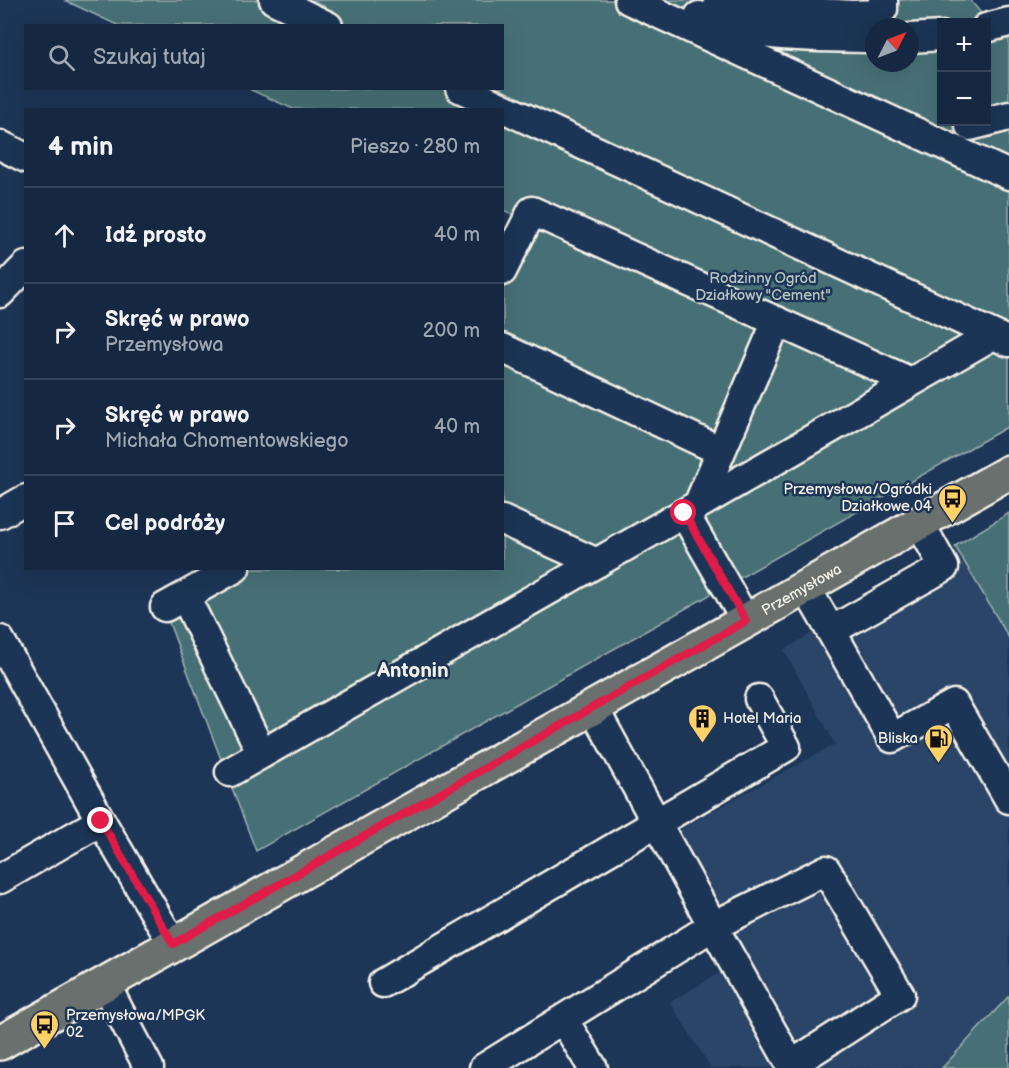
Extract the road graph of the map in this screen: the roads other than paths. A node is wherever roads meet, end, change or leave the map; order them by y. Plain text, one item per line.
1 (274, 0) edge
2 (629, 0) edge
3 (663, 0) edge
4 (718, 0) edge
5 (883, 0) edge
6 (1009, 22) edge
7 (324, 24) edge
8 (991, 27) edge
9 (937, 36) edge
10 (919, 37) edge
11 (865, 38) edge
12 (464, 90) edge
13 (503, 108) edge
14 (504, 108) edge
15 (1009, 116) edge
16 (991, 121) edge
17 (0, 145) edge
18 (24, 157) edge
19 (1009, 176) edge
20 (504, 267) edge
21 (24, 268) edge
22 (0, 293) edge
23 (777, 321) junction
24 (1001, 339) edge
25 (504, 349) edge
26 (911, 382) junction
27 (721, 451) junction
28 (1009, 472) edge
29 (24, 500) edge
30 (691, 509) junction
31 (0, 514) edge
32 (504, 521) edge
33 (919, 522) junction
34 (597, 563) junction
35 (231, 570) edge
36 (805, 586) junction
37 (746, 621) junction
38 (831, 631) junction
39 (0, 640) edge
40 (759, 699) dead end
41 (593, 706) junction
42 (262, 754) junction
43 (230, 772) dead end
44 (1009, 799) edge
45 (101, 821) junction
46 (656, 822) junction
47 (0, 879) edge
48 (713, 926) junction
49 (173, 944) junction
50 (383, 982) dead end
51 (105, 984) junction
52 (563, 1019) junction
53 (0, 1043) edge
54 (149, 1068) edge
55 (484, 1068) edge
56 (593, 1068) edge

1 - 7 street
2 - 19 street
3 - 11 street
4 - 5 street
6 - 8 street
9 - 10 street
12 - 13 street
14 - 24 street
15 - 16 street
17 - 18 street
20 - 23 street
21 - 22 street
23 - 26 street
23 - 27 street
24 - 26 street
25 - 27 street
26 - 30 street
27 - 30 street
28 - 33 main road, Przemysłowa
29 - 31 street
30 - 34 street
30 - 37 street
32 - 34 street
33 - 36 main road, Przemysłowa
33 - 38 street
34 - 42 street
35 - 42 street
36 - 37 main road, Przemysłowa
36 - 38 street
37 - 41 main road, Przemysłowa
38 - 44 street
39 - 45 street
40 - 46 street
41 - 46 street
41 - 49 main road, Przemysłowa
42 - 43 street
45 - 47 street
45 - 49 street
46 - 48 street
46 - 50 street
48 - 48 street
48 - 52 street
49 - 51 main road, Przemysłowa
51 - 53 main road, Przemysłowa
51 - 54 street
52 - 55 street
52 - 56 street

